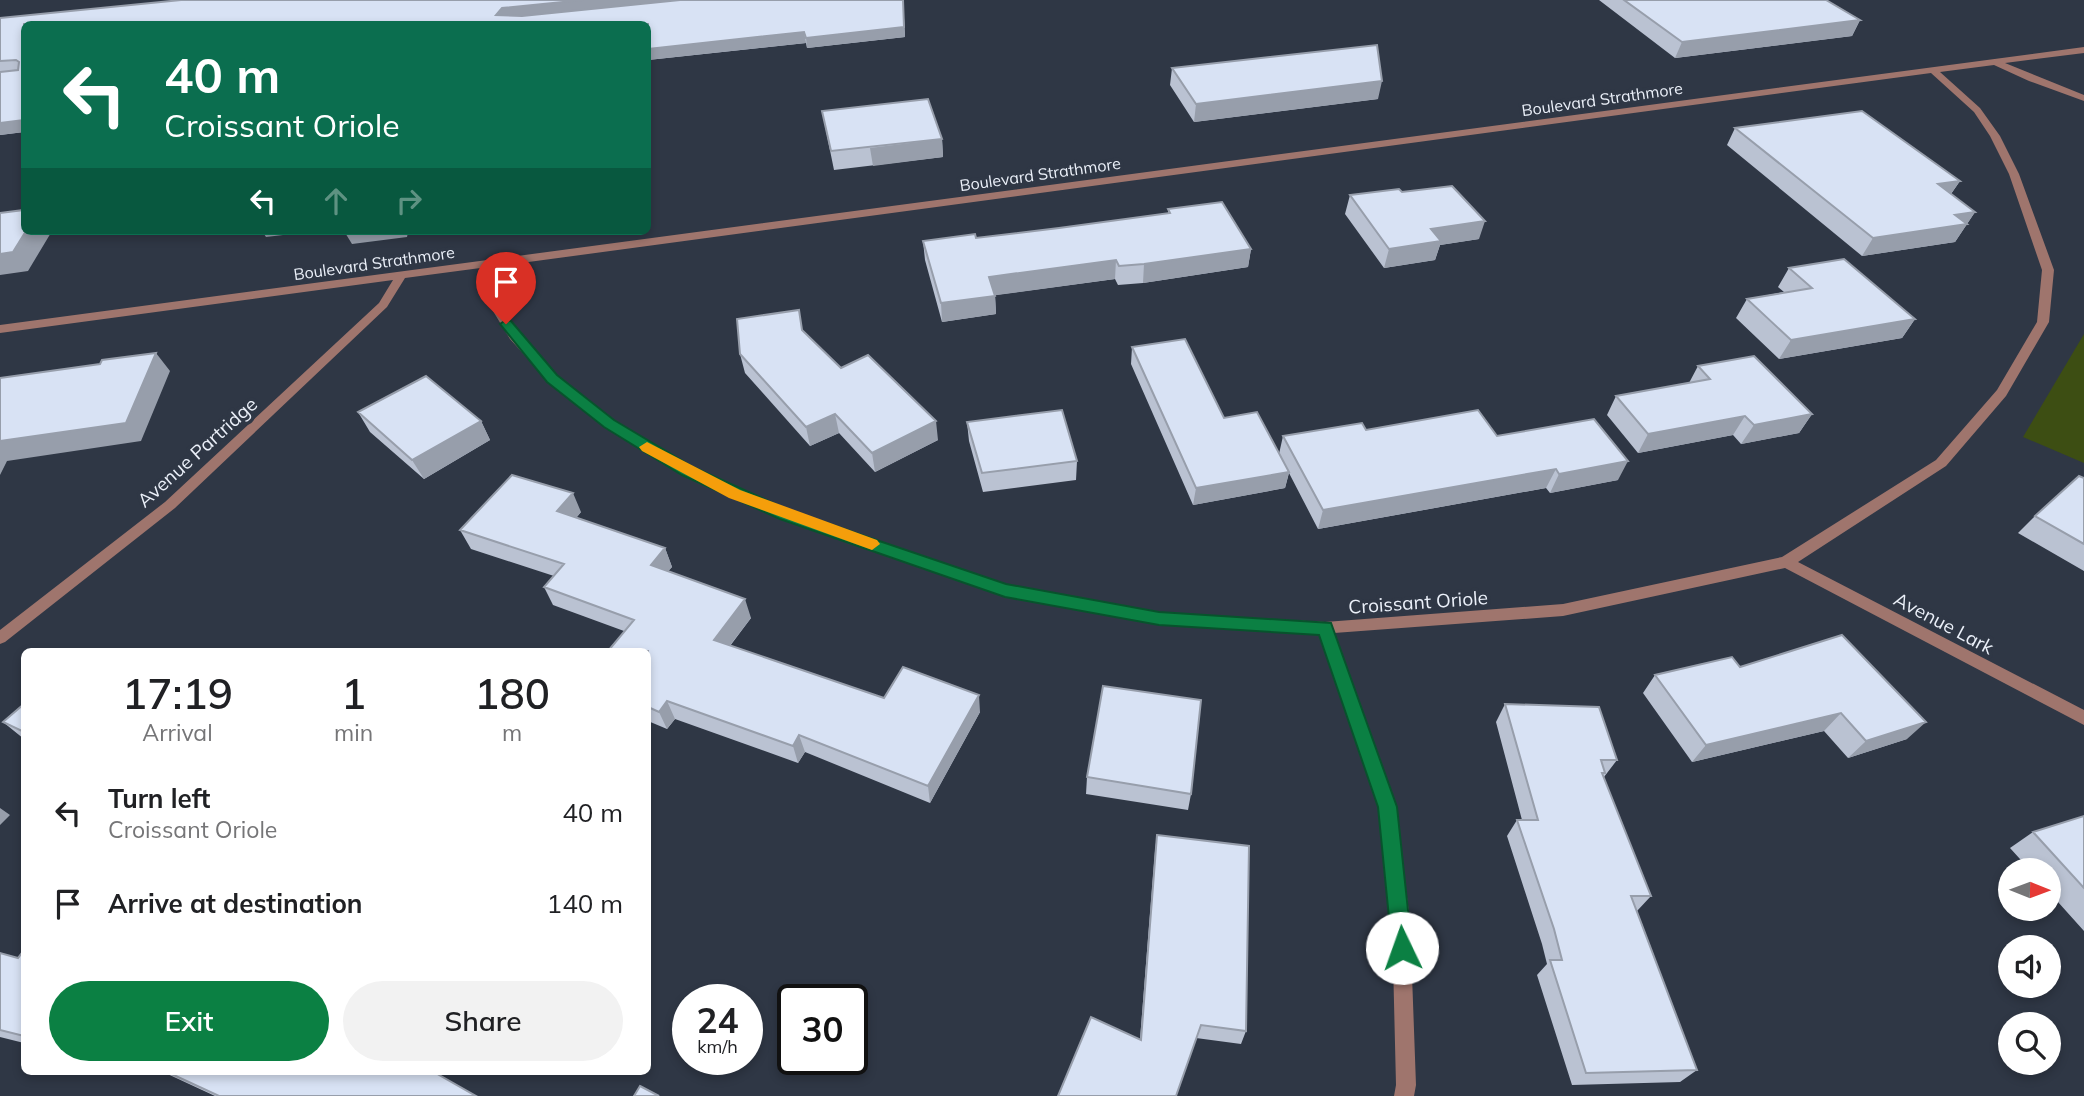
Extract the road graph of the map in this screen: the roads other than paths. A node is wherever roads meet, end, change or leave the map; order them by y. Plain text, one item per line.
1 (2084, 50) edge
2 (1995, 62) junction
3 (1934, 71) junction
4 (2084, 98) edge
5 (494, 263) junction
6 (401, 276) junction
7 (0, 329) edge
8 (1786, 562) junction
9 (1325, 628) junction
10 (0, 638) edge
11 (2084, 718) edge
12 (1404, 1096) edge

1 - 2 street, Boulevard Strathmore
2 - 3 street, Boulevard Strathmore
2 - 4 street
3 - 5 street, Boulevard Strathmore
3 - 8 street, Croissant Oriole
5 - 6 street, Boulevard Strathmore
5 - 9 street, Croissant Oriole
6 - 7 street, Boulevard Strathmore
6 - 10 street, Avenue Partridge
8 - 9 street, Croissant Oriole
8 - 11 street, Avenue Lark
9 - 12 street

